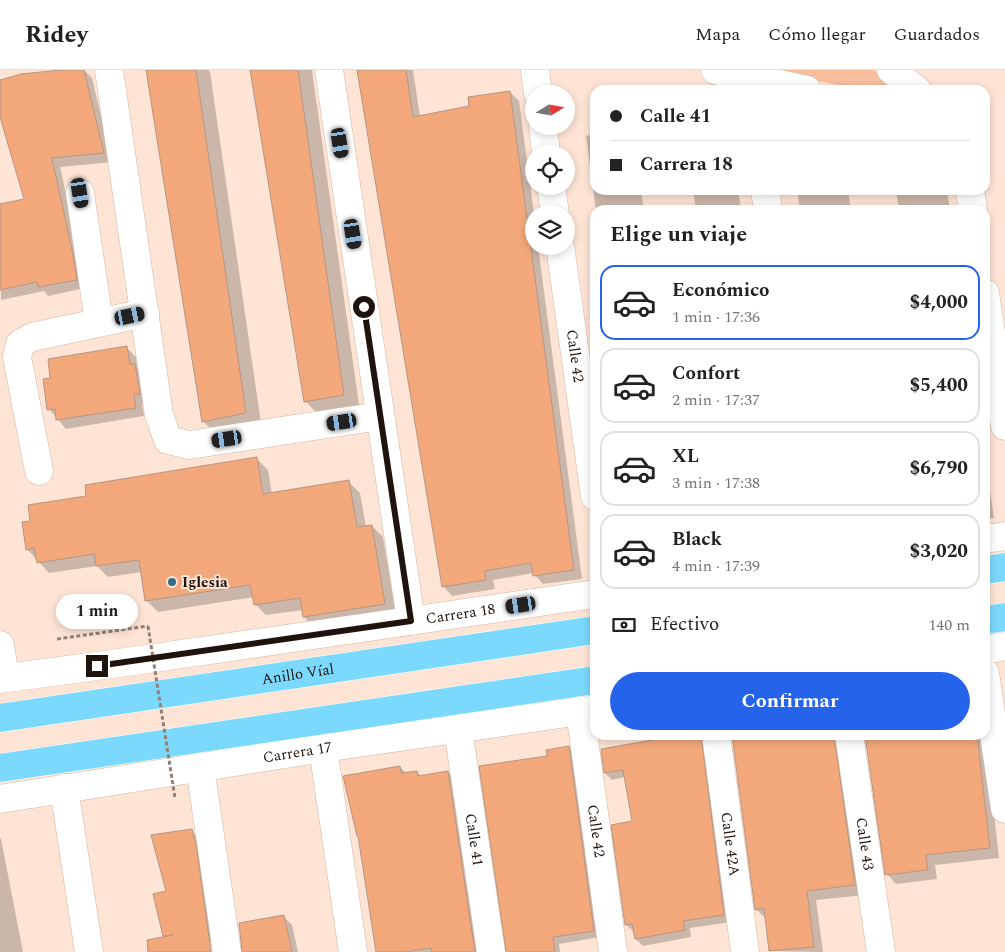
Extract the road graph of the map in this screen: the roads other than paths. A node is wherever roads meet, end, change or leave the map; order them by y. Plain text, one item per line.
1 (109, 70) edge
2 (329, 70) edge
3 (534, 70) edge
4 (715, 70) edge
5 (891, 70) edge
6 (750, 79) edge
7 (536, 85) edge
8 (781, 85) edge
9 (910, 85) edge
10 (80, 193) dead end
11 (561, 255) edge
12 (990, 304) edge
13 (145, 313) junction
14 (997, 319) edge
15 (99, 322) junction
16 (380, 416) junction
17 (1005, 426) edge
18 (590, 460) edge
19 (39, 471) dead end
20 (1005, 536) edge
21 (990, 538) edge
22 (1005, 567) edge
23 (990, 569) edge
24 (590, 595) edge
25 (1005, 617) edge
26 (990, 619) edge
27 (411, 621) junction
28 (590, 631) edge
29 (0, 645) edge
30 (1005, 646) edge
31 (990, 649) edge
32 (2, 678) edge
33 (590, 681) edge
34 (990, 707) edge
35 (587, 710) edge
36 (0, 718) edge
37 (458, 729) junction
38 (590, 738) edge
39 (590, 740) edge
40 (717, 740) edge
41 (849, 740) edge
42 (323, 748) junction
43 (0, 768) edge
44 (200, 768) junction
45 (64, 788) junction
46 (0, 799) edge
47 (1005, 809) edge
48 (88, 952) edge
49 (227, 952) edge
50 (353, 952) edge
51 (491, 952) edge
52 (613, 952) edge
53 (745, 952) edge
54 (881, 952) edge

1 - 13 street
2 - 16 street
3 - 7 street
4 - 6 street
5 - 9 street
6 - 8 street
10 - 15 street
11 - 18 street, Calle 42
12 - 14 street
13 - 15 street
13 - 16 street
14 - 17 street
15 - 19 street
16 - 27 street
20 - 21 street
22 - 23 highway
24 - 27 street, Carrera 18
25 - 26 highway
27 - 32 street, Carrera 18
28 - 36 highway, Anillo Víal
29 - 32 street
30 - 31 street
33 - 43 highway
34 - 47 street
35 - 37 street, Carrera 17
35 - 38 street, Calle 42
37 - 42 street, Carrera 17
37 - 51 street, Calle 41
39 - 52 street, Calle 42
40 - 53 street, Calle 42A
41 - 54 street, Calle 43
42 - 44 street, Carrera 17
42 - 50 street
44 - 45 street, Carrera 17
44 - 49 street
45 - 46 street, Carrera 17
45 - 48 street

